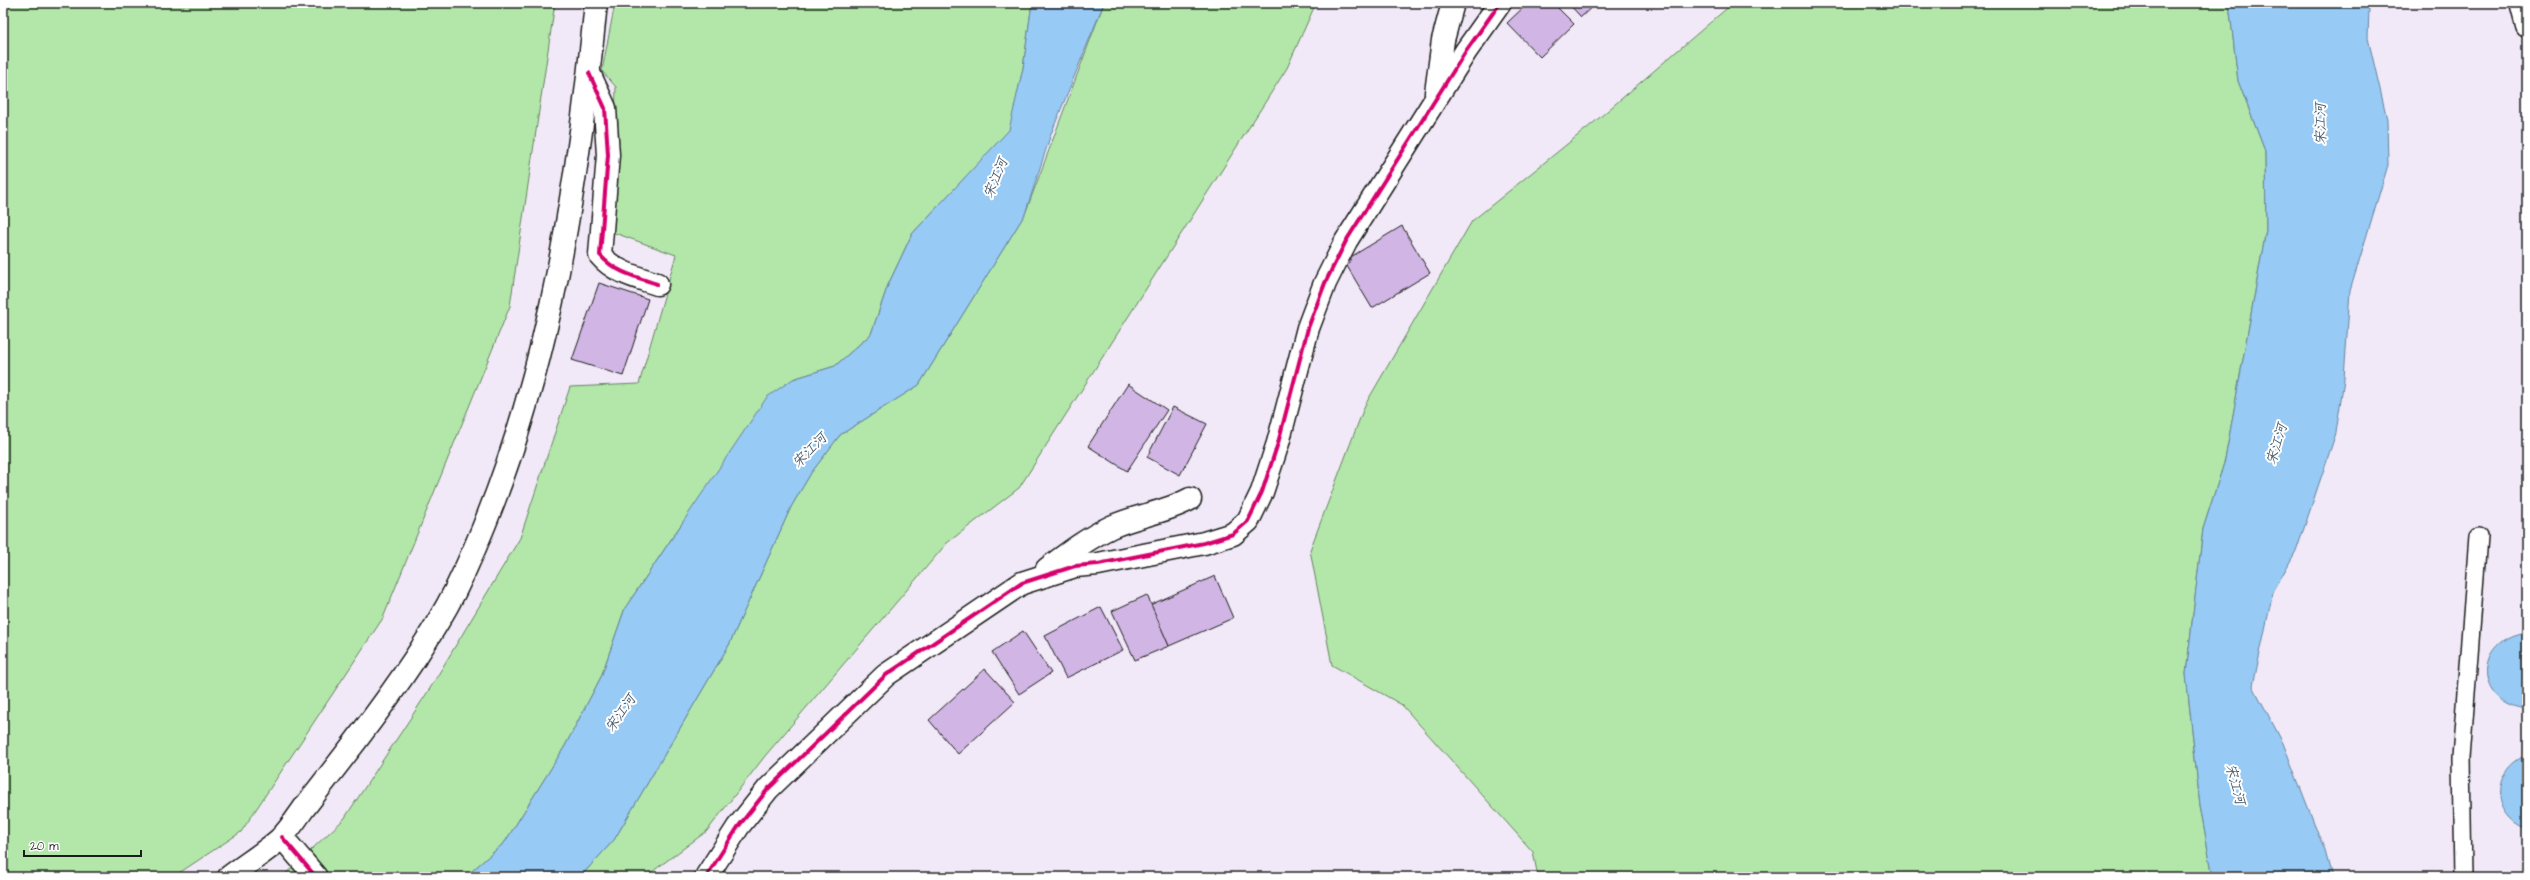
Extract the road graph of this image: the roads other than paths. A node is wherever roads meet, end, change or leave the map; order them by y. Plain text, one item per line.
1 (596, 3) edge
2 (1453, 3) edge
3 (1500, 3) edge
4 (2521, 3) edge
5 (2527, 26) edge
6 (589, 73) junction
7 (1434, 102) junction
8 (657, 284) dead end
9 (1190, 499) dead end
10 (2478, 536) dead end
11 (1033, 579) junction
12 (282, 837) junction
13 (229, 877) edge
14 (316, 877) edge
15 (706, 877) edge
16 (2463, 877) edge

1 - 6 main road
2 - 7 main road
3 - 7 main road
4 - 5 main road
6 - 8 main road
6 - 12 main road
7 - 11 main road
9 - 11 main road
10 - 16 lane
11 - 15 main road
12 - 13 main road
12 - 14 main road

